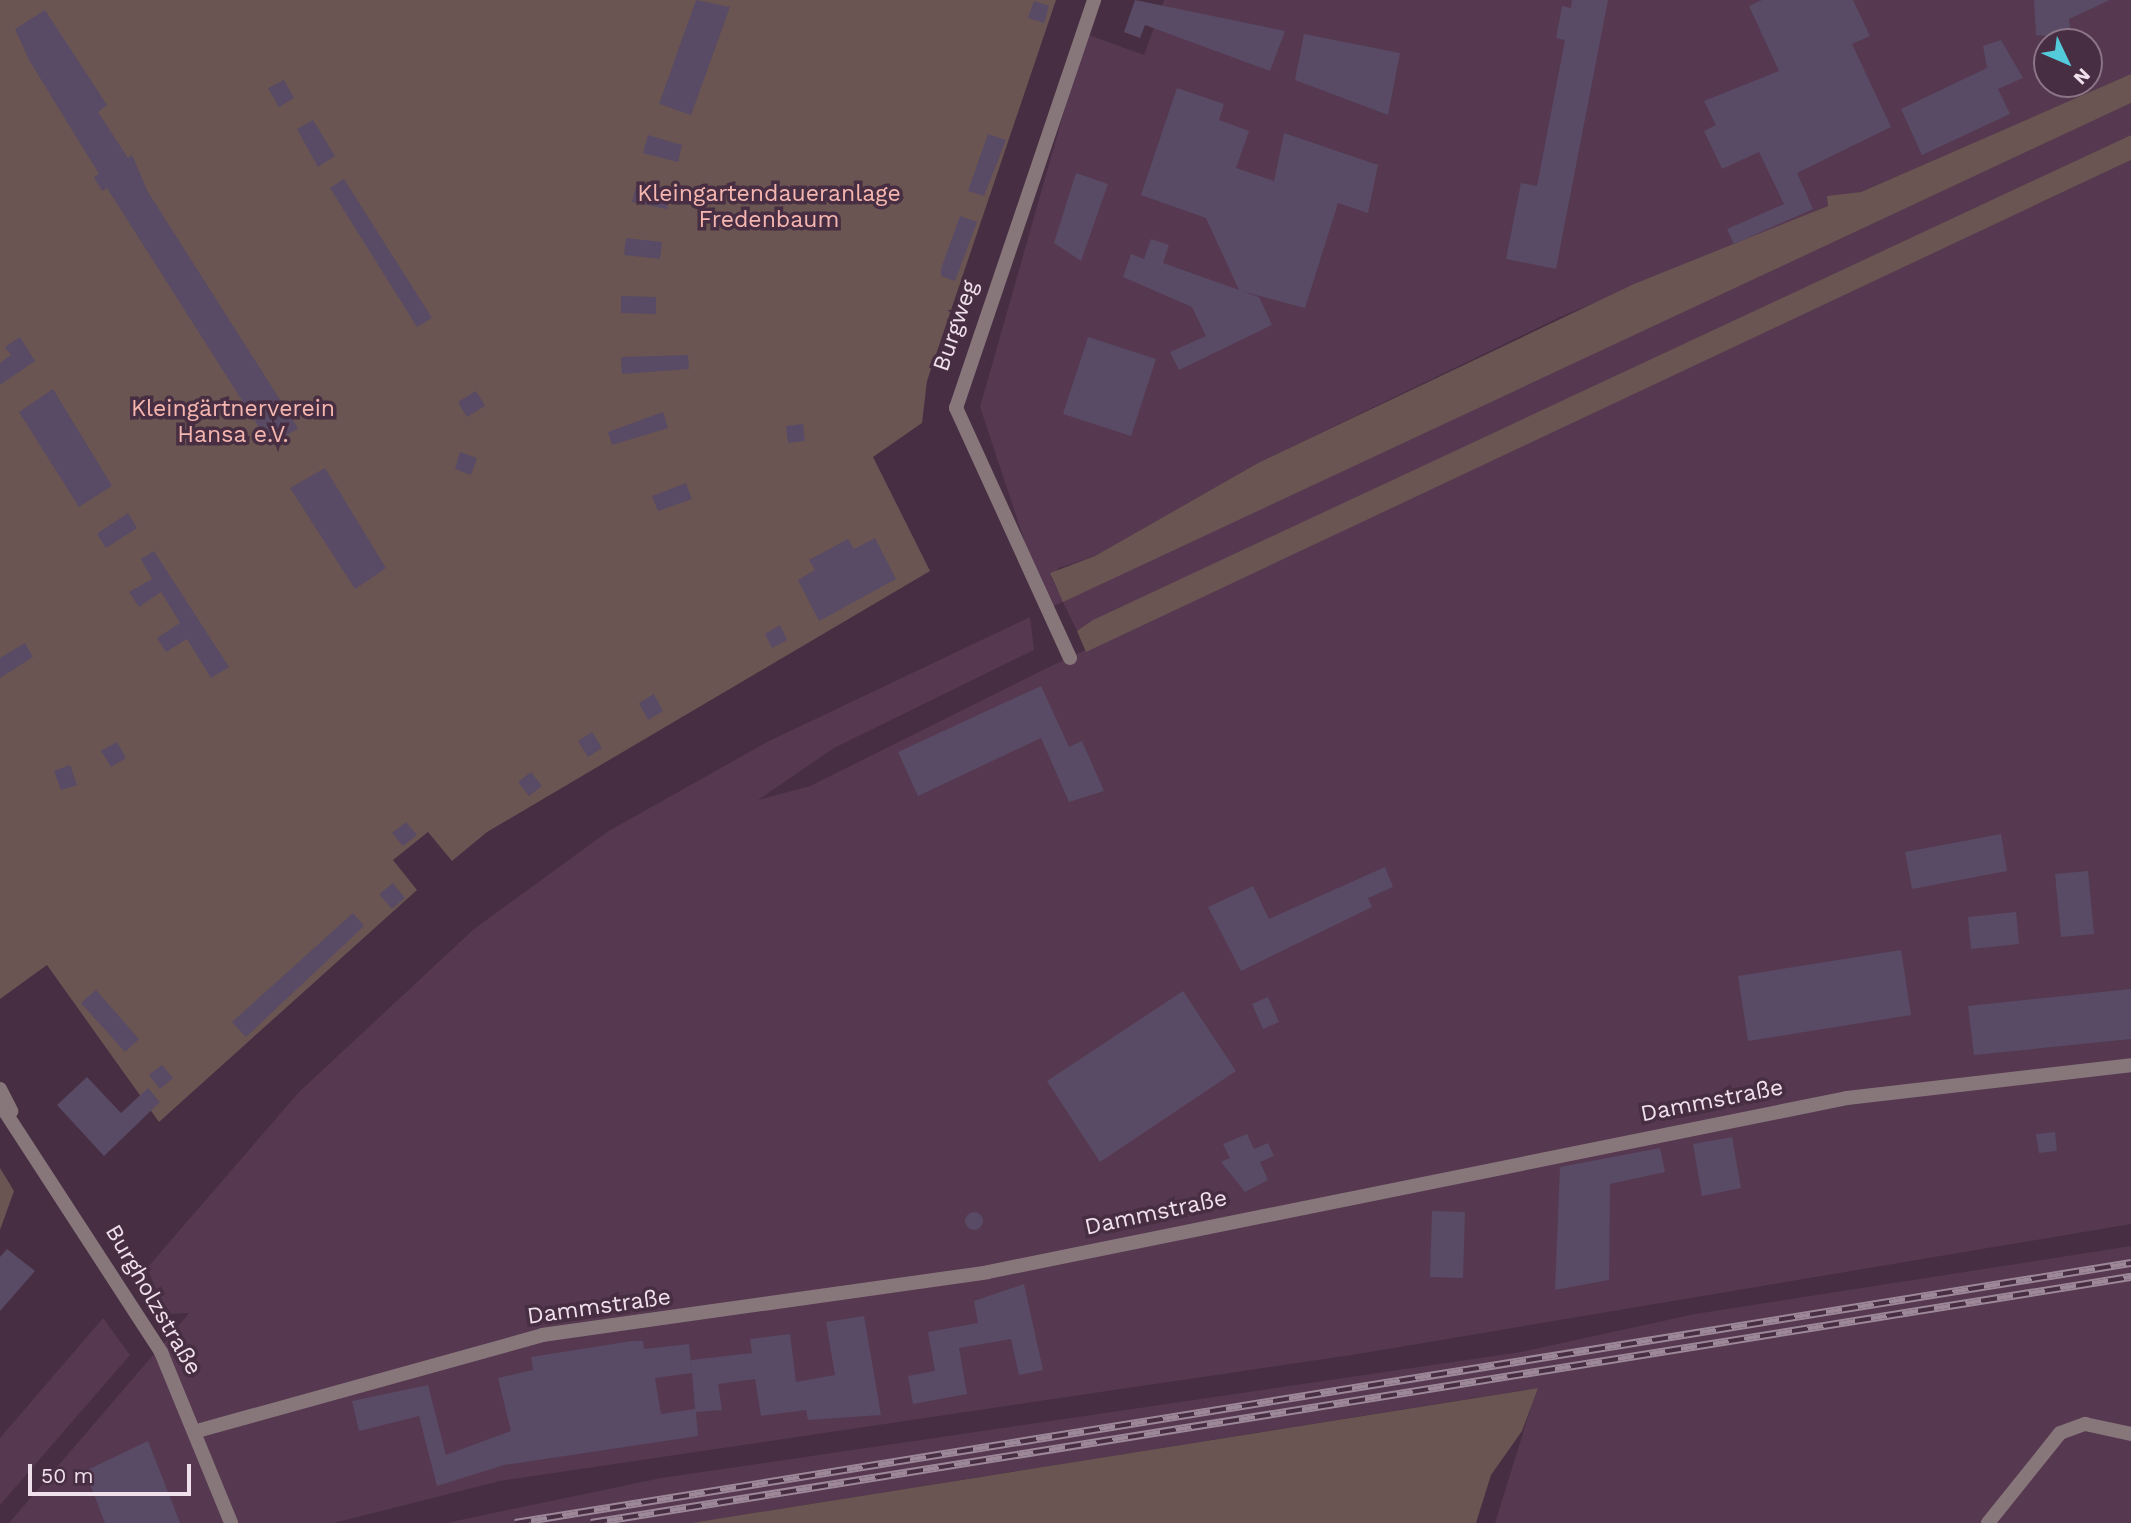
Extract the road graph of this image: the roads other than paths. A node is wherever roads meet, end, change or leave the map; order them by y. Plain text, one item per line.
1 (1094, 0) edge
2 (1070, 658) dead end
3 (2131, 1065) edge
4 (0, 1089) edge
5 (0, 1104) edge
6 (31, 1150) junction
7 (197, 1431) junction
8 (2131, 1434) edge
9 (231, 1523) edge
10 (1988, 1523) edge

1 - 2 street, Burgweg
3 - 7 street, Dammstraße
4 - 6 street, Burgholzstraße
5 - 6 street, Burgholzstraße
6 - 7 street, Burgholzstraße
7 - 9 street, Burgholzstraße
8 - 10 street

